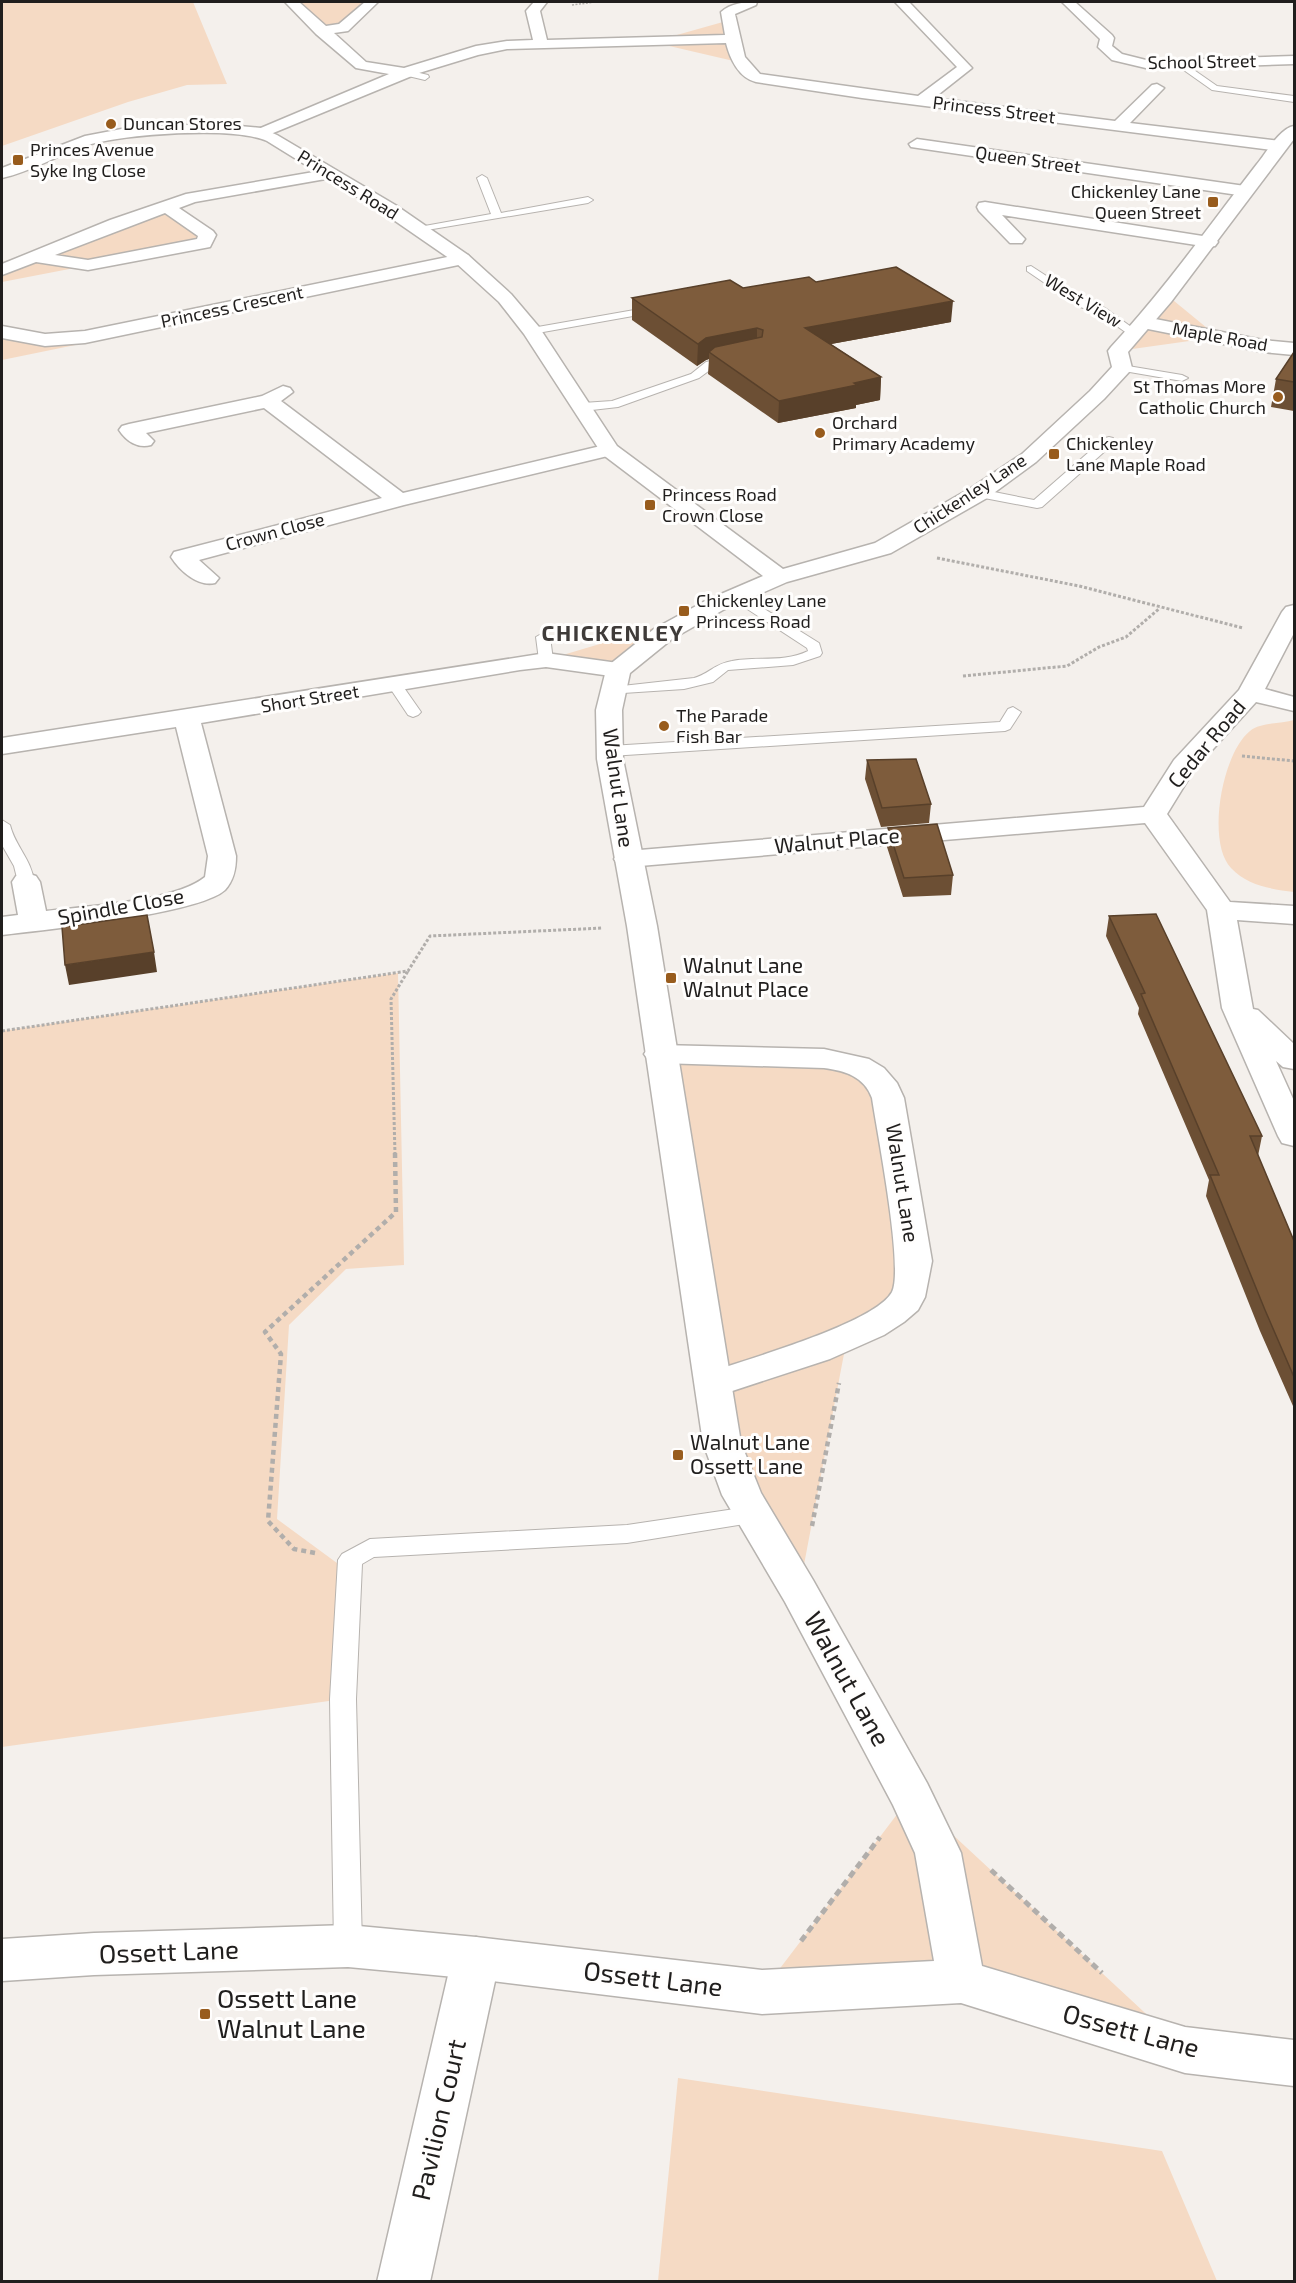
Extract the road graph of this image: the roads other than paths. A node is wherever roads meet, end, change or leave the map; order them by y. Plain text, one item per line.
1 (292, 2) edge
2 (372, 2) edge
3 (540, 2) edge
4 (751, 2) edge
5 (902, 2) edge
6 (1068, 2) edge
7 (321, 31) junction
8 (734, 39) junction
9 (541, 45) junction
10 (1294, 60) edge
11 (1180, 64) junction
12 (407, 73) junction
13 (425, 77) dead end
14 (1156, 88) dead end
15 (1294, 99) edge
16 (921, 101) junction
17 (1063, 118) junction
18 (1119, 125) junction
19 (1294, 130) edge
20 (1046, 131) dead end
21 (261, 133) junction
22 (917, 144) dead end
23 (1029, 144) dead end
24 (1280, 146) junction
25 (1011, 158) junction
26 (2, 173) edge
27 (331, 174) junction
28 (482, 178) dead end
29 (1245, 191) junction
30 (588, 200) dead end
31 (167, 207) junction
32 (496, 216) junction
33 (419, 230) junction
34 (1016, 239) dead end
35 (1209, 242) junction
36 (32, 257) junction
37 (462, 259) junction
38 (1031, 269) dead end
39 (2, 270) edge
40 (663, 308) edge
41 (1140, 328) junction
42 (532, 331) junction
43 (2, 332) edge
44 (1294, 349) edge
45 (745, 357) edge
46 (1122, 368) junction
47 (1182, 378) dead end
48 (583, 407) junction
49 (144, 441) dead end
50 (1109, 441) dead end
51 (609, 450) junction
52 (979, 493) junction
53 (399, 500) junction
54 (778, 577) junction
55 (207, 578) dead end
56 (736, 596) junction
57 (1294, 612) edge
58 (615, 681) junction
59 (394, 685) junction
60 (1250, 693) junction
61 (1294, 704) edge
62 (413, 712) dead end
63 (1013, 712) dead end
64 (187, 718) junction
65 (2, 746) edge
66 (610, 751) junction
67 (1153, 814) junction
68 (2, 825) edge
69 (628, 859) junction
70 (26, 882) joint
71 (1221, 909) junction
72 (1294, 915) edge
73 (34, 921) junction
74 (2, 926) edge
75 (1237, 1008) junction
76 (660, 1054) junction
77 (1294, 1060) edge
78 (1294, 1136) edge
79 (714, 1384) junction
80 (754, 1515) junction
81 (348, 1946) junction
82 (476, 1958) junction
83 (2, 1960) edge
84 (961, 1981) junction
85 (1294, 2062) edge
86 (403, 2282) edge

1 - 7 street
2 - 7 street
3 - 9 street
4 - 8 street, Princess Street
5 - 16 street
6 - 11 street, School Street
7 - 12 street
8 - 9 street, Princess Road
8 - 16 street, Princess Street
9 - 12 street, Princess Road
10 - 11 street, School Street
11 - 15 lane
12 - 13 lane
12 - 21 street, Princess Road
14 - 18 street
16 - 17 street, Princess Street
17 - 18 street, Princess Street
17 - 20 street
18 - 24 street, Princess Street
19 - 24 street
21 - 26 street
21 - 27 street, Princess Road
22 - 25 street, Queen Street
23 - 25 street
24 - 29 street
25 - 29 street, Queen Street
27 - 31 street
27 - 33 street, Princess Road
28 - 32 lane
29 - 35 street
30 - 32 lane
31 - 36 street
31 - 36 street
32 - 33 lane
33 - 37 street, Princess Road
34 - 35 street
35 - 41 street
36 - 39 street
37 - 42 street, Princess Road
37 - 43 street, Princess Crescent
38 - 41 lane, West View
40 - 42 lane
41 - 44 street, Maple Road
41 - 46 street
42 - 48 street, Princess Road
45 - 48 lane
46 - 47 lane
46 - 52 street, Chickenley Lane
48 - 51 street, Princess Road
49 - 53 street
50 - 52 lane
51 - 53 street, Crown Close
51 - 54 street, Princess Road
52 - 54 street, Chickenley Lane
53 - 55 street, Crown Close
54 - 56 street
56 - 58 street
56 - 58 lane
57 - 60 street, Cedar Road
58 - 59 street, Short Street
58 - 66 street, Walnut Lane
59 - 62 lane
59 - 64 street, Short Street
60 - 61 street
60 - 67 street, Cedar Road
63 - 66 lane
64 - 65 street, Short Street
64 - 73 street, Spindle Close
66 - 69 street, Walnut Lane
67 - 69 street, Walnut Place
67 - 71 street
68 - 70 lane
69 - 76 street, Walnut Lane
70 - 73 street, Spindle Close
71 - 72 street
71 - 75 street
73 - 74 street, Spindle Close
75 - 77 street
75 - 78 street
76 - 79 street, Walnut Lane
76 - 79 street, Walnut Lane
79 - 80 street, Walnut Lane
80 - 81 lane
80 - 84 street, Walnut Lane
81 - 82 street, Ossett Lane
81 - 83 street, Ossett Lane
82 - 84 street, Ossett Lane
82 - 86 street, Pavilion Court
84 - 85 street, Ossett Lane

